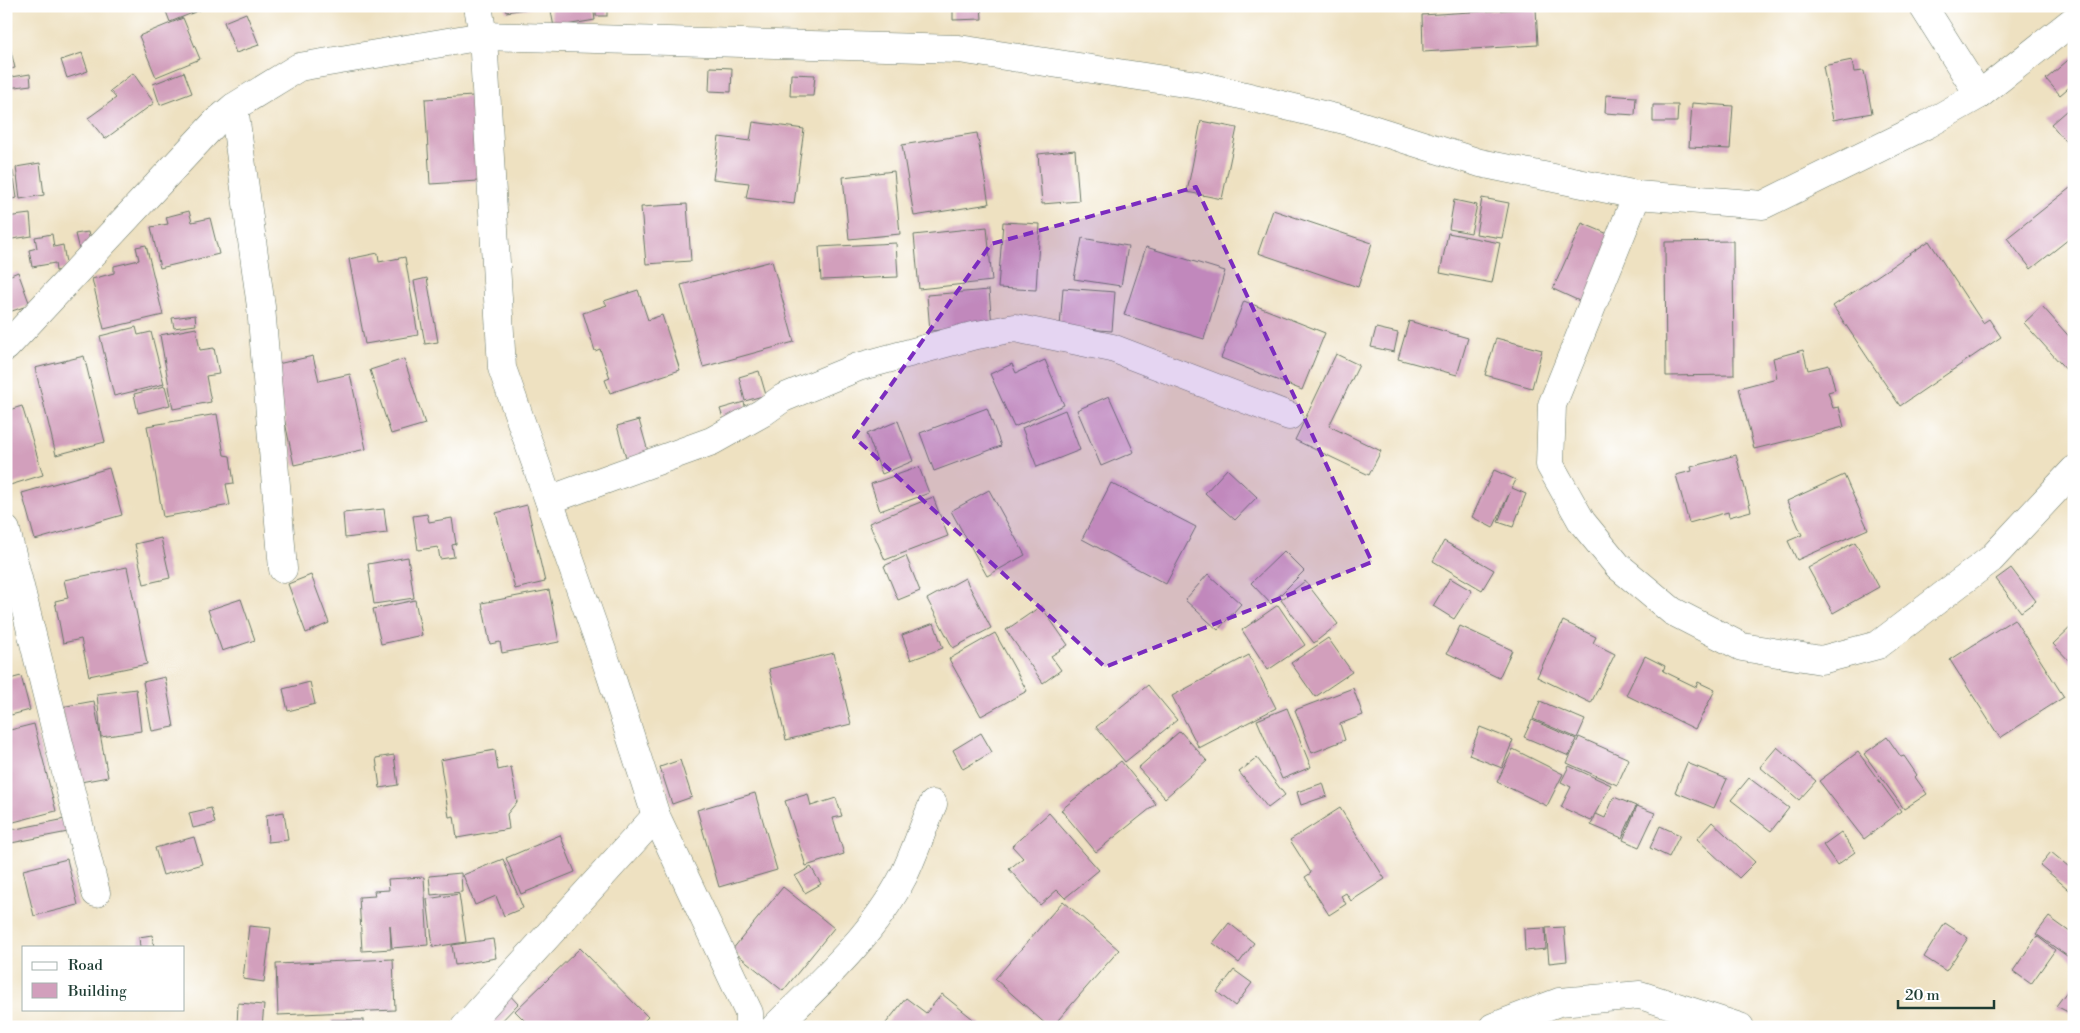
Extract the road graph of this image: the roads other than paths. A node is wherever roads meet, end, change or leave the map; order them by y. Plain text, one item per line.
1 (478, 6) edge
2 (1923, 6) edge
3 (2074, 20) edge
4 (483, 36) junction
5 (1979, 95) junction
6 (234, 107) junction
7 (1637, 195) junction
8 (6, 347) edge
9 (1289, 416) dead end
10 (2074, 470) edge
11 (548, 500) junction
12 (6, 530) edge
13 (282, 569) dead end
14 (933, 804) dead end
15 (656, 816) junction
16 (96, 893) dead end
17 (465, 1027) edge
18 (749, 1027) edge
19 (775, 1027) edge
20 (1493, 1027) edge
21 (1740, 1027) edge

1 - 4 street
2 - 5 street
3 - 5 street
4 - 6 street
4 - 7 street
4 - 11 street
5 - 7 street
6 - 8 street
6 - 13 street
7 - 10 street
9 - 11 street
11 - 15 street
12 - 16 street
14 - 19 street
15 - 17 street
15 - 18 street
20 - 21 street

